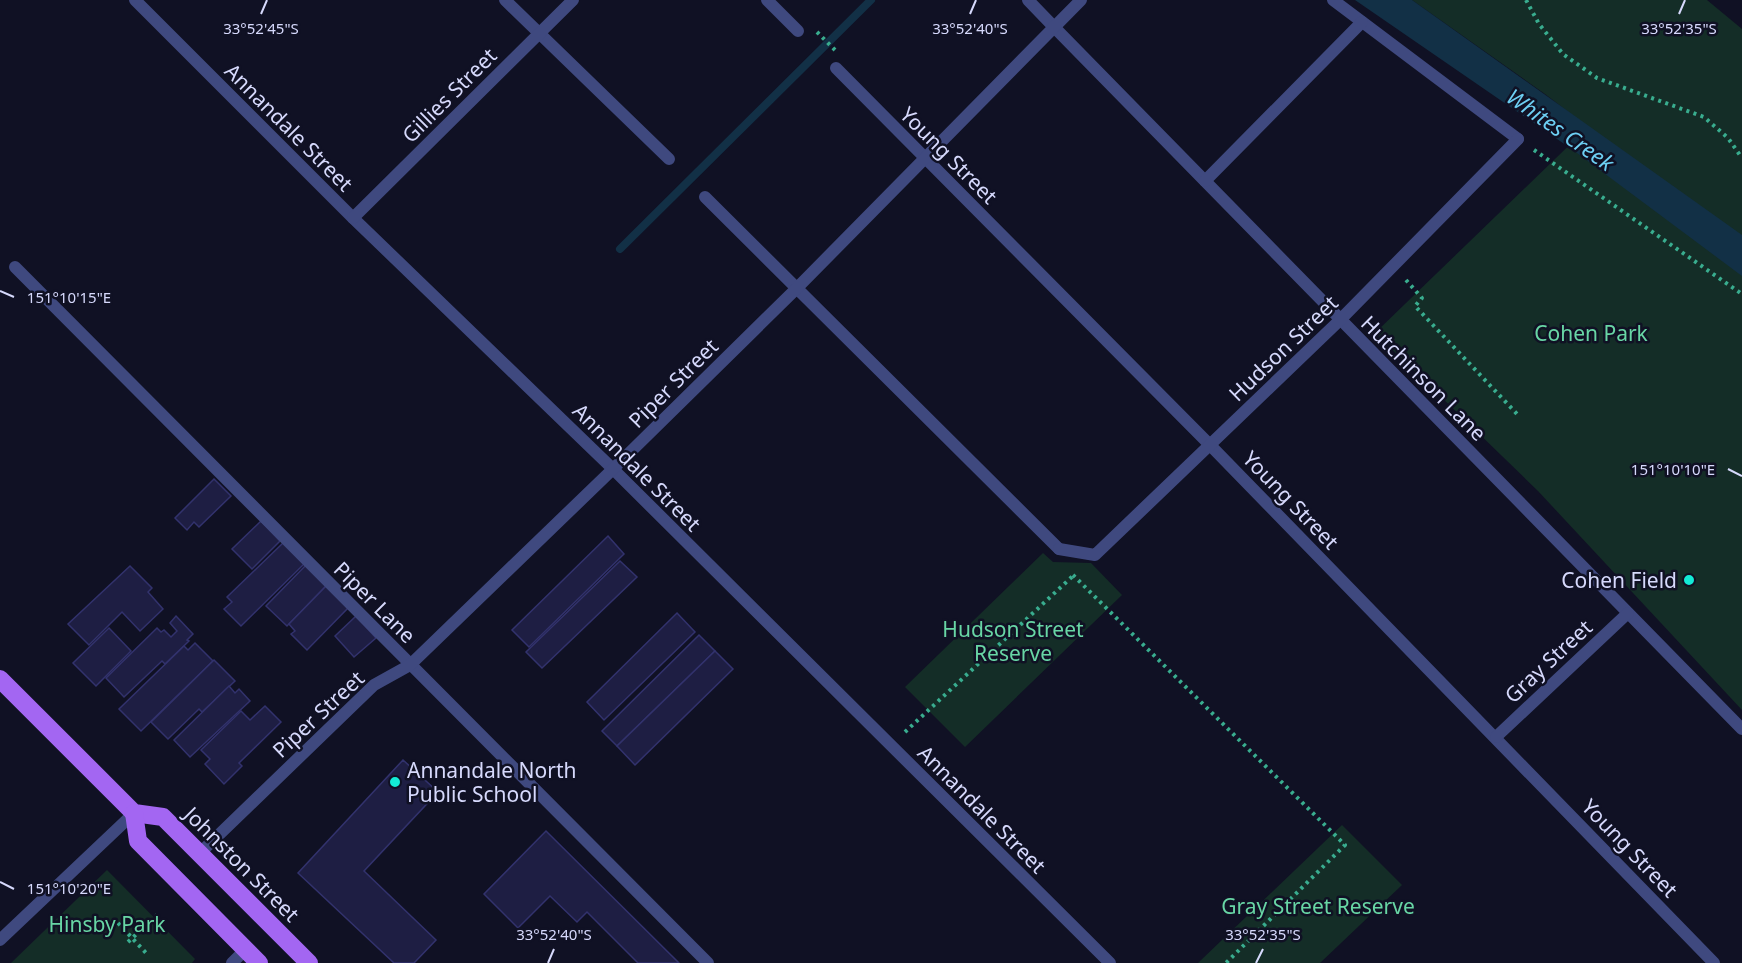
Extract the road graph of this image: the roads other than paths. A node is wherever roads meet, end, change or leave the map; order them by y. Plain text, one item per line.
1 (135, 0) edge
2 (505, 0) edge
3 (573, 0) edge
4 (767, 0) edge
5 (1028, 0) edge
6 (1081, 0) edge
7 (1333, 0) edge
8 (1362, 22) junction
9 (1054, 27) junction
10 (798, 31) road end
11 (539, 34) junction
12 (836, 68) road end
13 (924, 158) junction
14 (669, 159) dead end
15 (1205, 181) junction
16 (705, 197) dead end
17 (352, 218) junction
18 (15, 267) dead end
19 (796, 289) junction
20 (1340, 320) junction
21 (1210, 445) junction
22 (613, 470) junction
23 (1628, 613) junction
24 (410, 665) junction
25 (0, 679) edge
26 (1742, 729) edge
27 (1496, 737) junction
28 (134, 813) junction
29 (200, 853) junction
30 (0, 940) edge
31 (246, 950) junction
32 (232, 963) edge
33 (259, 963) edge
34 (309, 963) edge
35 (708, 963) edge
36 (1110, 963) edge
37 (1714, 963) edge

1 - 17 street, Annandale Street
2 - 11 street
3 - 11 street, Gillies Street
4 - 10 street
5 - 9 street, Hutchinson Lane
6 - 9 street, Piper Street
7 - 8 street
8 - 15 street
8 - 20 street, Hudson Street
9 - 13 street, Piper Street
9 - 15 street, Hutchinson Lane
11 - 14 street
11 - 17 street, Gillies Street
12 - 13 street, Young Street
13 - 19 street, Piper Street
13 - 21 street, Young Street
15 - 20 street, Hutchinson Lane
16 - 19 street
17 - 22 street, Annandale Street
18 - 24 street, Piper Lane
19 - 21 street, Hudson Street
19 - 22 street, Piper Street
20 - 21 street, Hudson Street
20 - 23 street, Hutchinson Lane
21 - 27 street, Young Street
22 - 24 street, Piper Street
22 - 36 street, Annandale Street
23 - 26 street, Hutchinson Lane
23 - 27 street, Gray Street
24 - 29 street, Piper Street
24 - 35 street, Piper Lane
25 - 28 main road
27 - 37 street, Young Street
28 - 29 main road, Johnston Street
28 - 30 street
28 - 31 main road
29 - 34 main road, Johnston Street
31 - 32 street
31 - 33 main road

